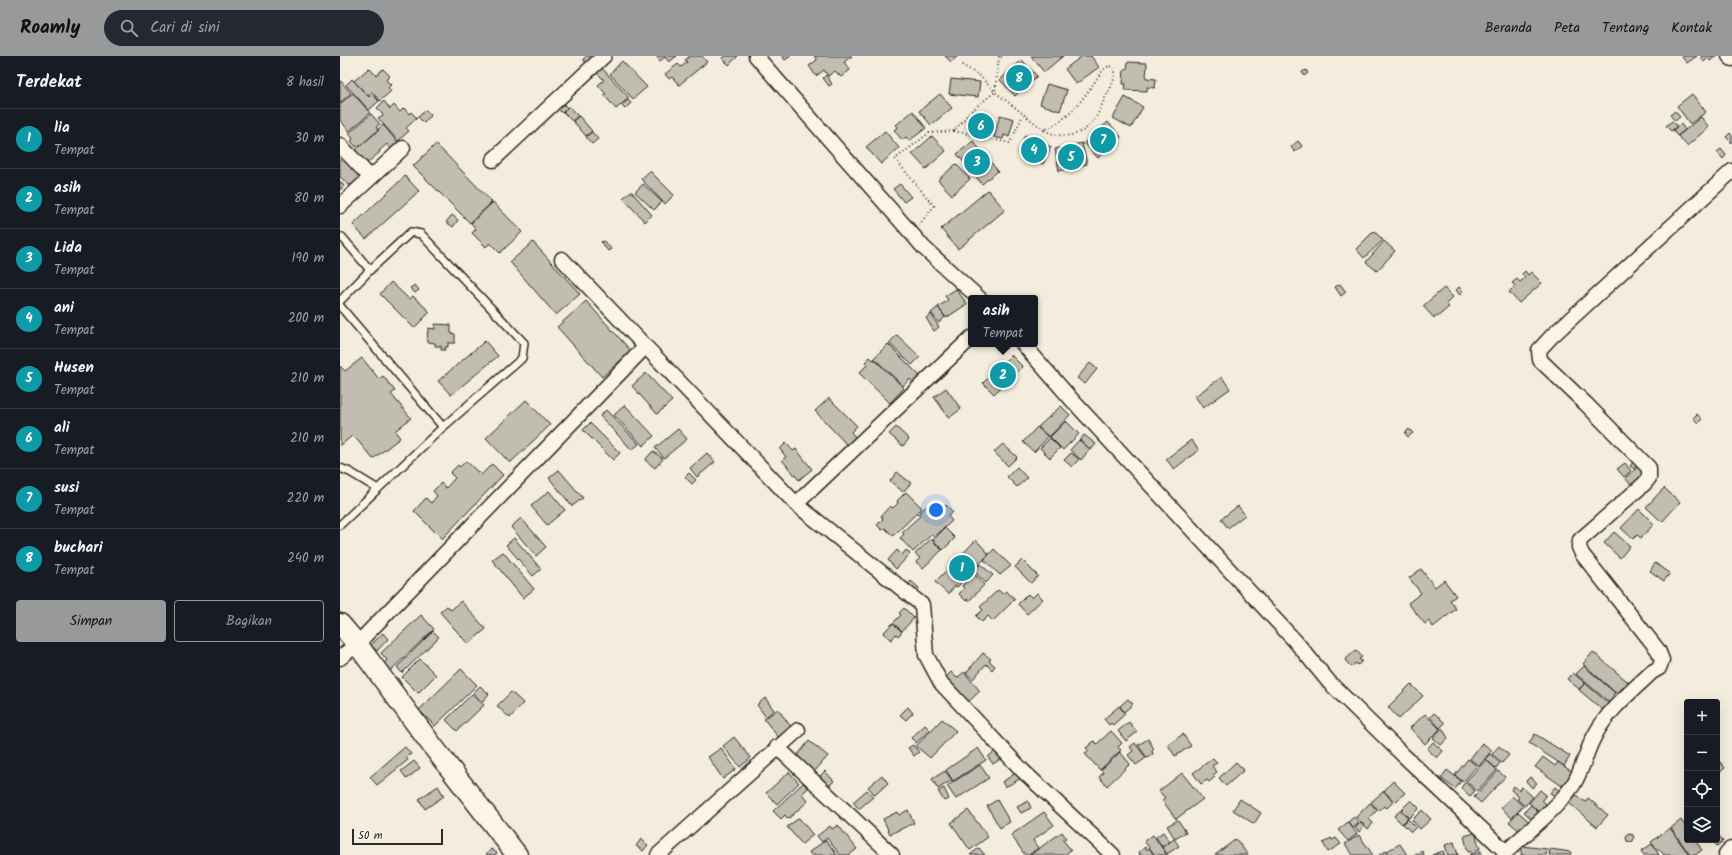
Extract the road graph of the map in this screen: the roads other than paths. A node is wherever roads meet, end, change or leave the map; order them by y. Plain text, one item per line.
1 (604, 56) edge
2 (756, 56) edge
3 (1729, 56) edge
4 (1732, 59) edge
5 (340, 145) edge
6 (403, 148) dead end
7 (493, 160) dead end
8 (1732, 170) edge
9 (370, 178) junction
10 (340, 206) edge
11 (342, 237) dead end
12 (562, 259) dead end
13 (370, 270) junction
14 (976, 295) edge
15 (340, 301) edge
16 (340, 306) edge
17 (968, 341) edge
18 (645, 347) junction
19 (1026, 347) edge
20 (443, 427) junction
21 (340, 468) edge
22 (378, 489) junction
23 (796, 504) junction
24 (340, 525) edge
25 (340, 624) edge
26 (357, 644) junction
27 (340, 658) edge
28 (798, 730) dead end
29 (777, 747) junction
30 (1505, 853) edge
31 (517, 855) edge
32 (658, 855) edge
33 (892, 855) edge
34 (1113, 855) edge

1 - 7 street
2 - 14 street
3 - 4 street
5 - 9 street
6 - 9 street
8 - 30 street
9 - 10 street
11 - 13 lane
12 - 18 street
13 - 15 lane
13 - 20 lane
16 - 20 lane
17 - 23 street
18 - 23 street
18 - 26 street
19 - 30 street
20 - 22 lane
21 - 22 lane
22 - 24 lane
23 - 34 street
25 - 26 street
26 - 27 street
26 - 31 street
28 - 29 street
29 - 32 street
29 - 33 street

